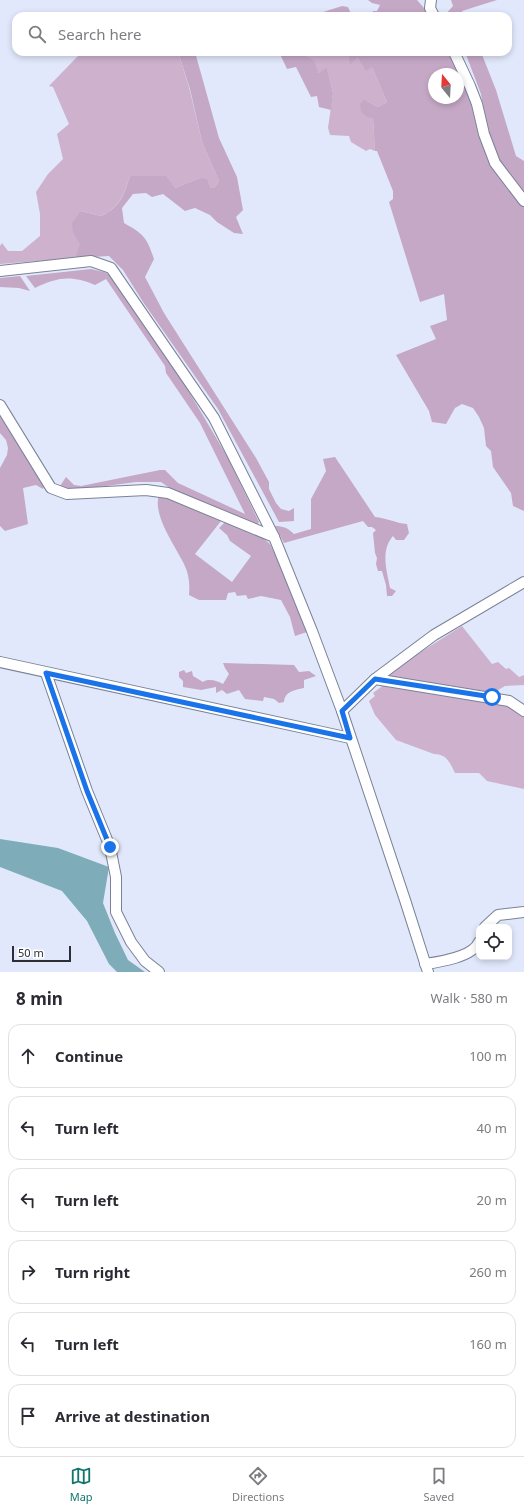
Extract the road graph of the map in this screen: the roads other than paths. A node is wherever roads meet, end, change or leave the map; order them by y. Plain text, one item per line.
1 (431, 0) edge
2 (432, 12) edge
3 (456, 56) edge
4 (524, 201) edge
5 (0, 271) edge
6 (0, 405) edge
7 (274, 537) junction
8 (524, 582) edge
9 (0, 662) edge
10 (46, 673) junction
11 (375, 679) junction
12 (342, 711) junction
13 (524, 711) edge
14 (350, 738) junction
15 (524, 912) edge
16 (488, 924) edge
17 (476, 948) edge
18 (426, 968) edge
19 (159, 972) edge

1 - 2 street
3 - 4 street
5 - 7 street
6 - 7 street
7 - 12 street
8 - 11 street
9 - 10 street
10 - 14 street
10 - 19 street
11 - 12 street
11 - 13 street
12 - 14 street
14 - 18 street
15 - 16 street
17 - 18 street

